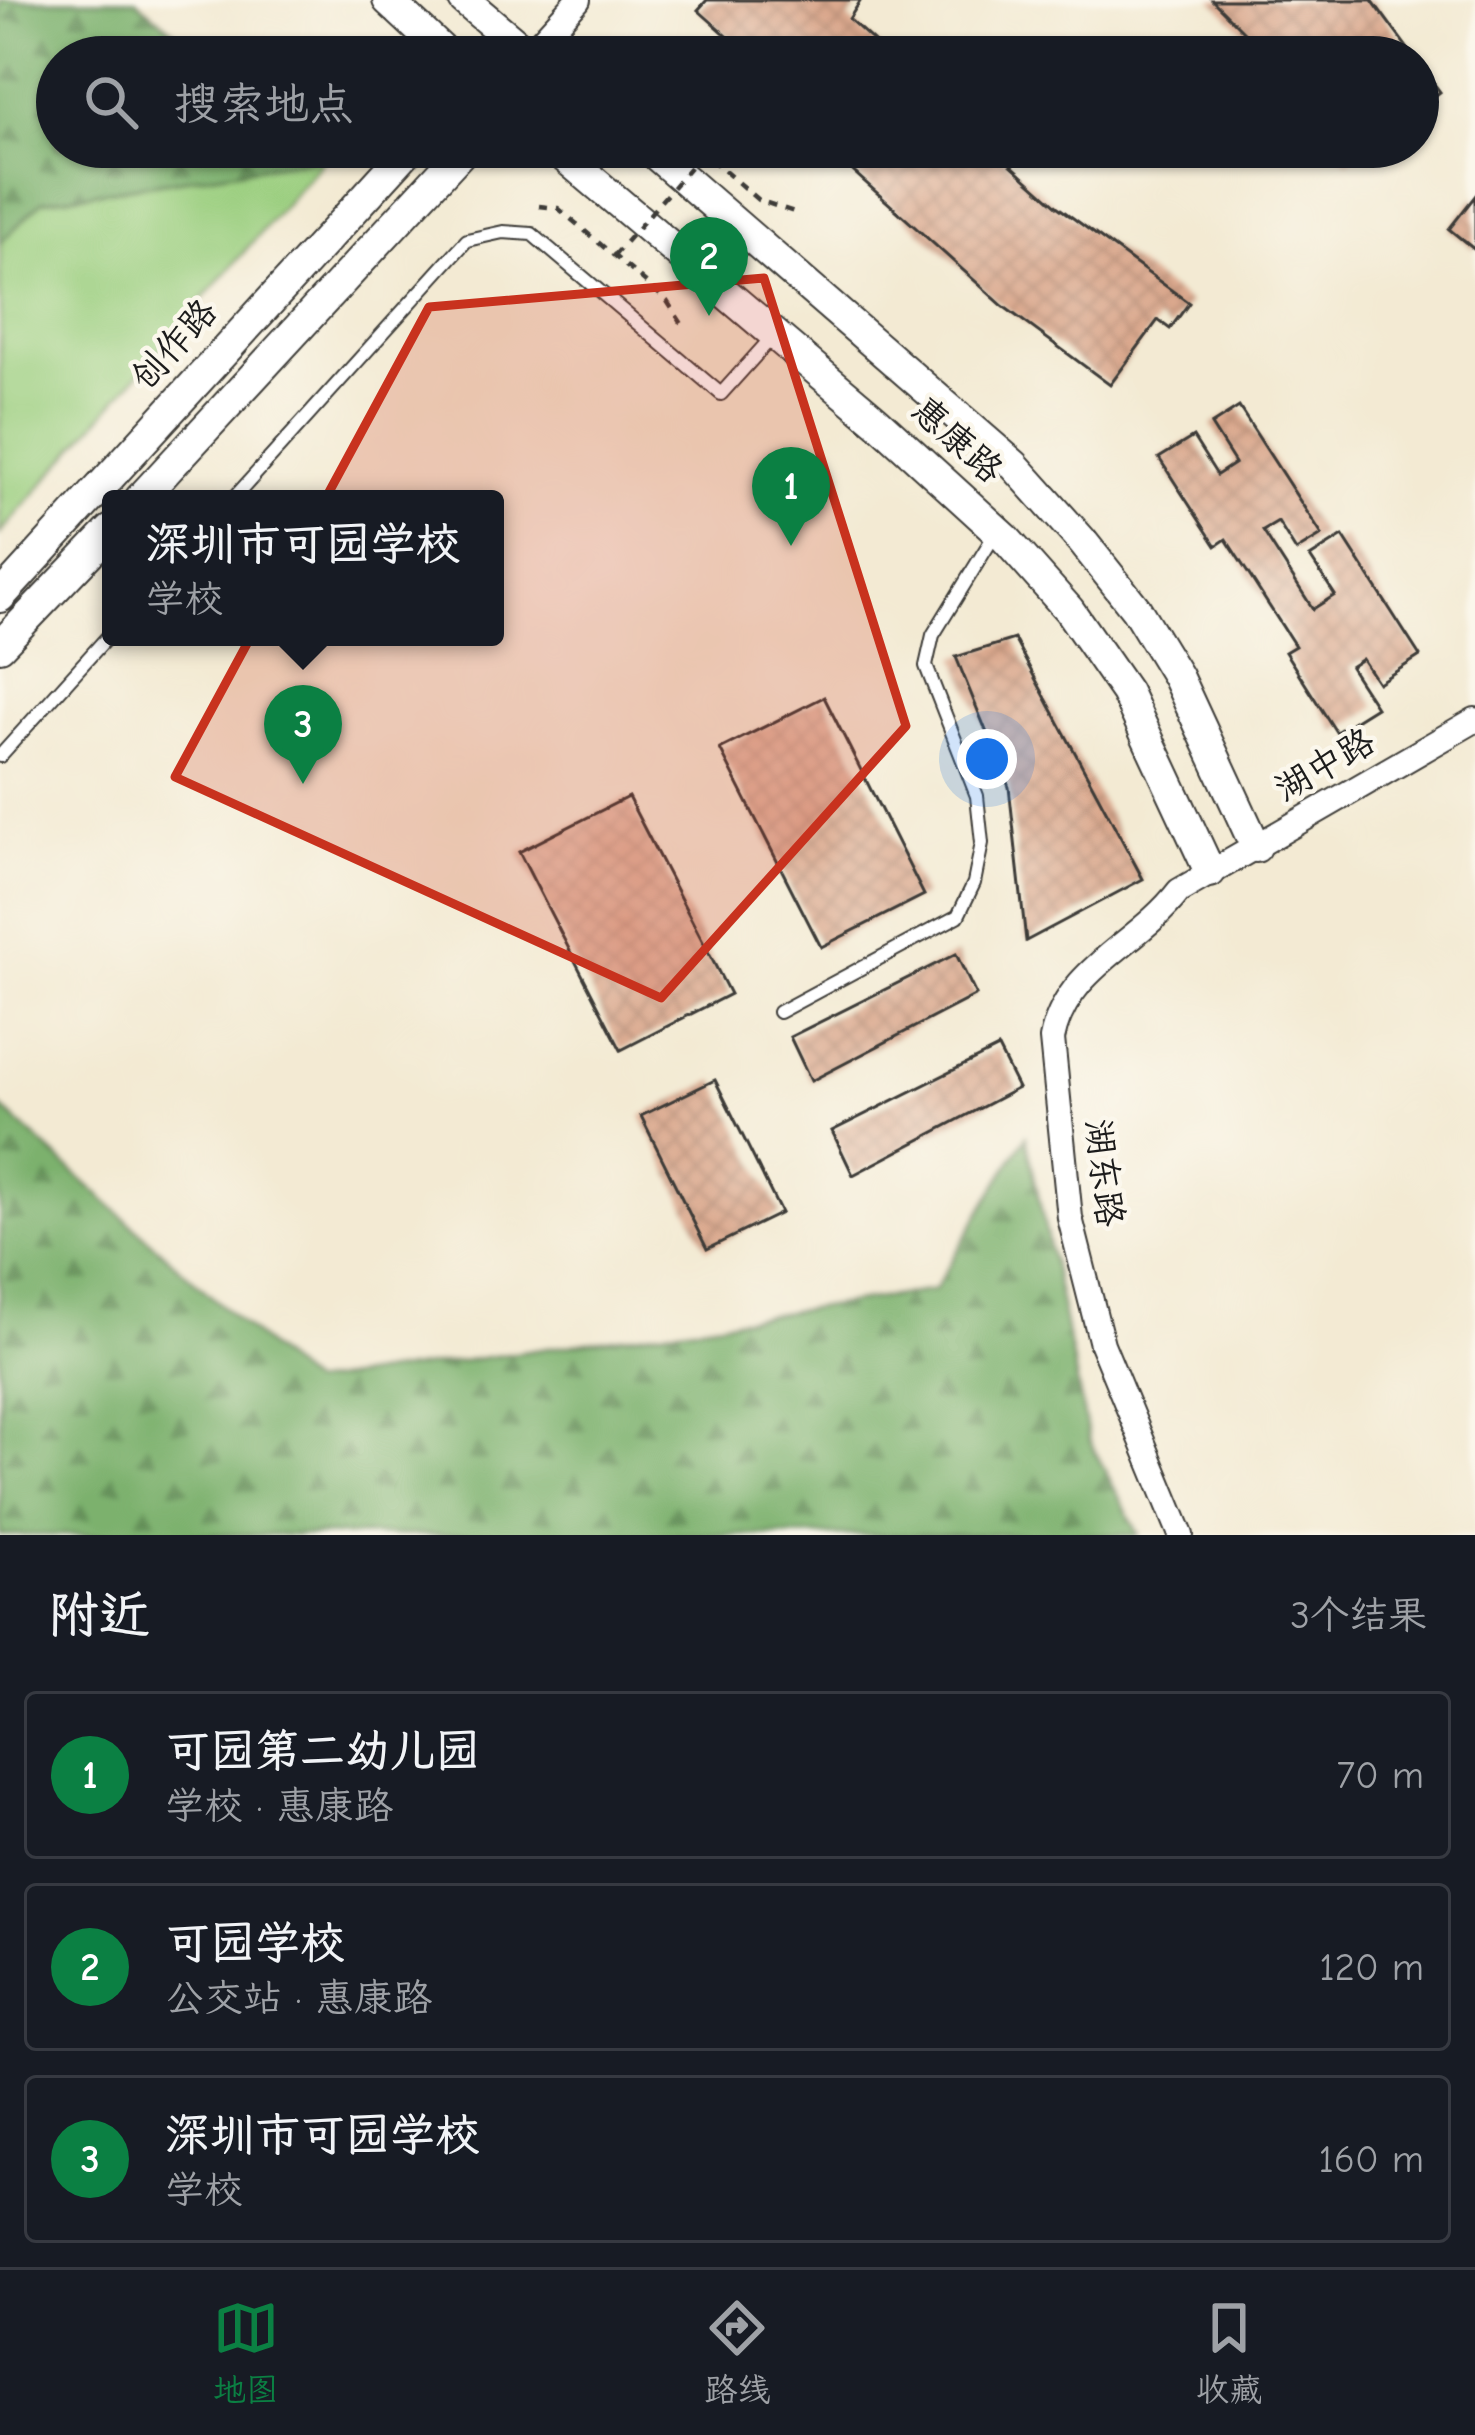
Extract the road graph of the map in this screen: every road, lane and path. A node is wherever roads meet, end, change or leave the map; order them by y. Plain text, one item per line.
1 (388, 0) edge
2 (464, 0) edge
3 (578, 0) edge
4 (427, 36) edge
5 (505, 36) edge
6 (546, 36) edge
7 (391, 168) edge
8 (447, 168) edge
9 (578, 168) edge
10 (671, 168) edge
11 (685, 168) edge
12 (722, 168) edge
13 (539, 206) dead end
14 (794, 212) dead end
15 (614, 256) junction
16 (684, 326) dead end
17 (774, 334) junction
18 (148, 490) edge
19 (240, 490) edge
20 (997, 530) junction
21 (102, 539) edge
22 (0, 597) edge
23 (102, 643) edge
24 (0, 646) edge
25 (1475, 719) edge
26 (0, 756) edge
27 (1256, 847) junction
28 (1210, 872) junction
29 (779, 1012) dead end
30 (1181, 1535) edge

1 - 4 street
2 - 5 street
3 - 6 street
7 - 22 street, 创作路
8 - 18 street
9 - 17 street, 惠康路
10 - 27 street, 惠康路
11 - 15 path, bridge
12 - 14 path
13 - 15 path
15 - 16 path
17 - 19 lane
17 - 20 street, 惠康路
20 - 28 street, 惠康路
20 - 29 lane
21 - 24 street
23 - 26 lane
25 - 27 street, 湖中路
27 - 28 street, 湖中路
28 - 30 street, 湖东路

